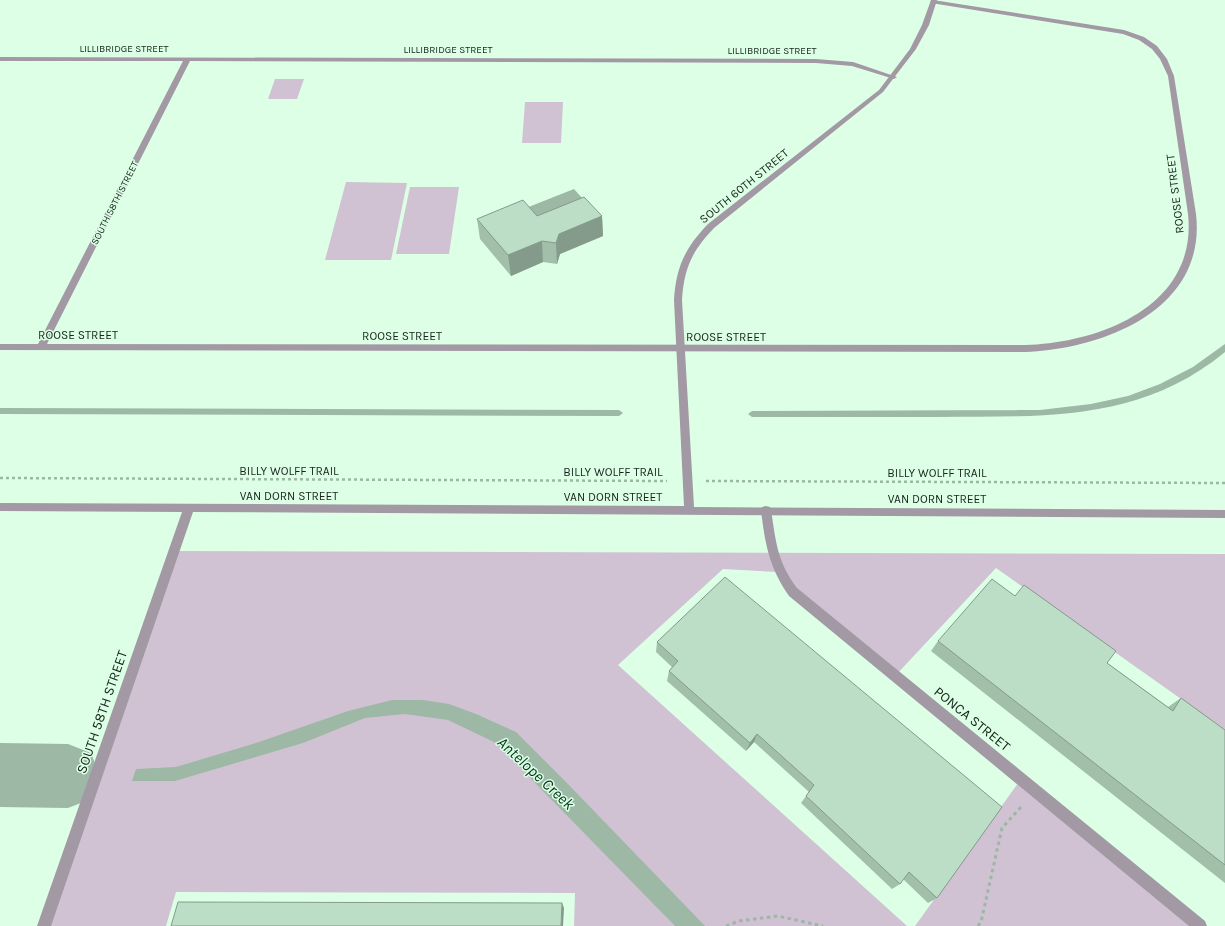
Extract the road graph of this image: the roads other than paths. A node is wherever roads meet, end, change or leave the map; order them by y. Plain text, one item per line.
1 (933, 1) edge
2 (0, 59) edge
3 (188, 59) junction
4 (894, 77) junction
5 (0, 347) edge
6 (41, 347) junction
7 (681, 348) junction
8 (0, 507) edge
9 (189, 508) junction
10 (689, 510) junction
11 (766, 510) junction
12 (1225, 514) edge
13 (44, 926) edge
14 (1200, 926) edge

1 - 4 street, SOUTH 60TH STREET
1 - 7 street, ROOSE STREET
2 - 3 street, LILLIBRIDGE STREET
3 - 4 street, LILLIBRIDGE STREET
3 - 6 street, SOUTH 58TH STREET
4 - 7 street, SOUTH 60TH STREET
5 - 6 street, ROOSE STREET
6 - 7 street, ROOSE STREET
7 - 10 street, SOUTH 60TH STREET
8 - 9 street, VAN DORN STREET
9 - 10 street, VAN DORN STREET
9 - 13 street, SOUTH 58TH STREET
10 - 11 street, VAN DORN STREET
11 - 12 street, VAN DORN STREET
11 - 14 street, PONCA STREET

